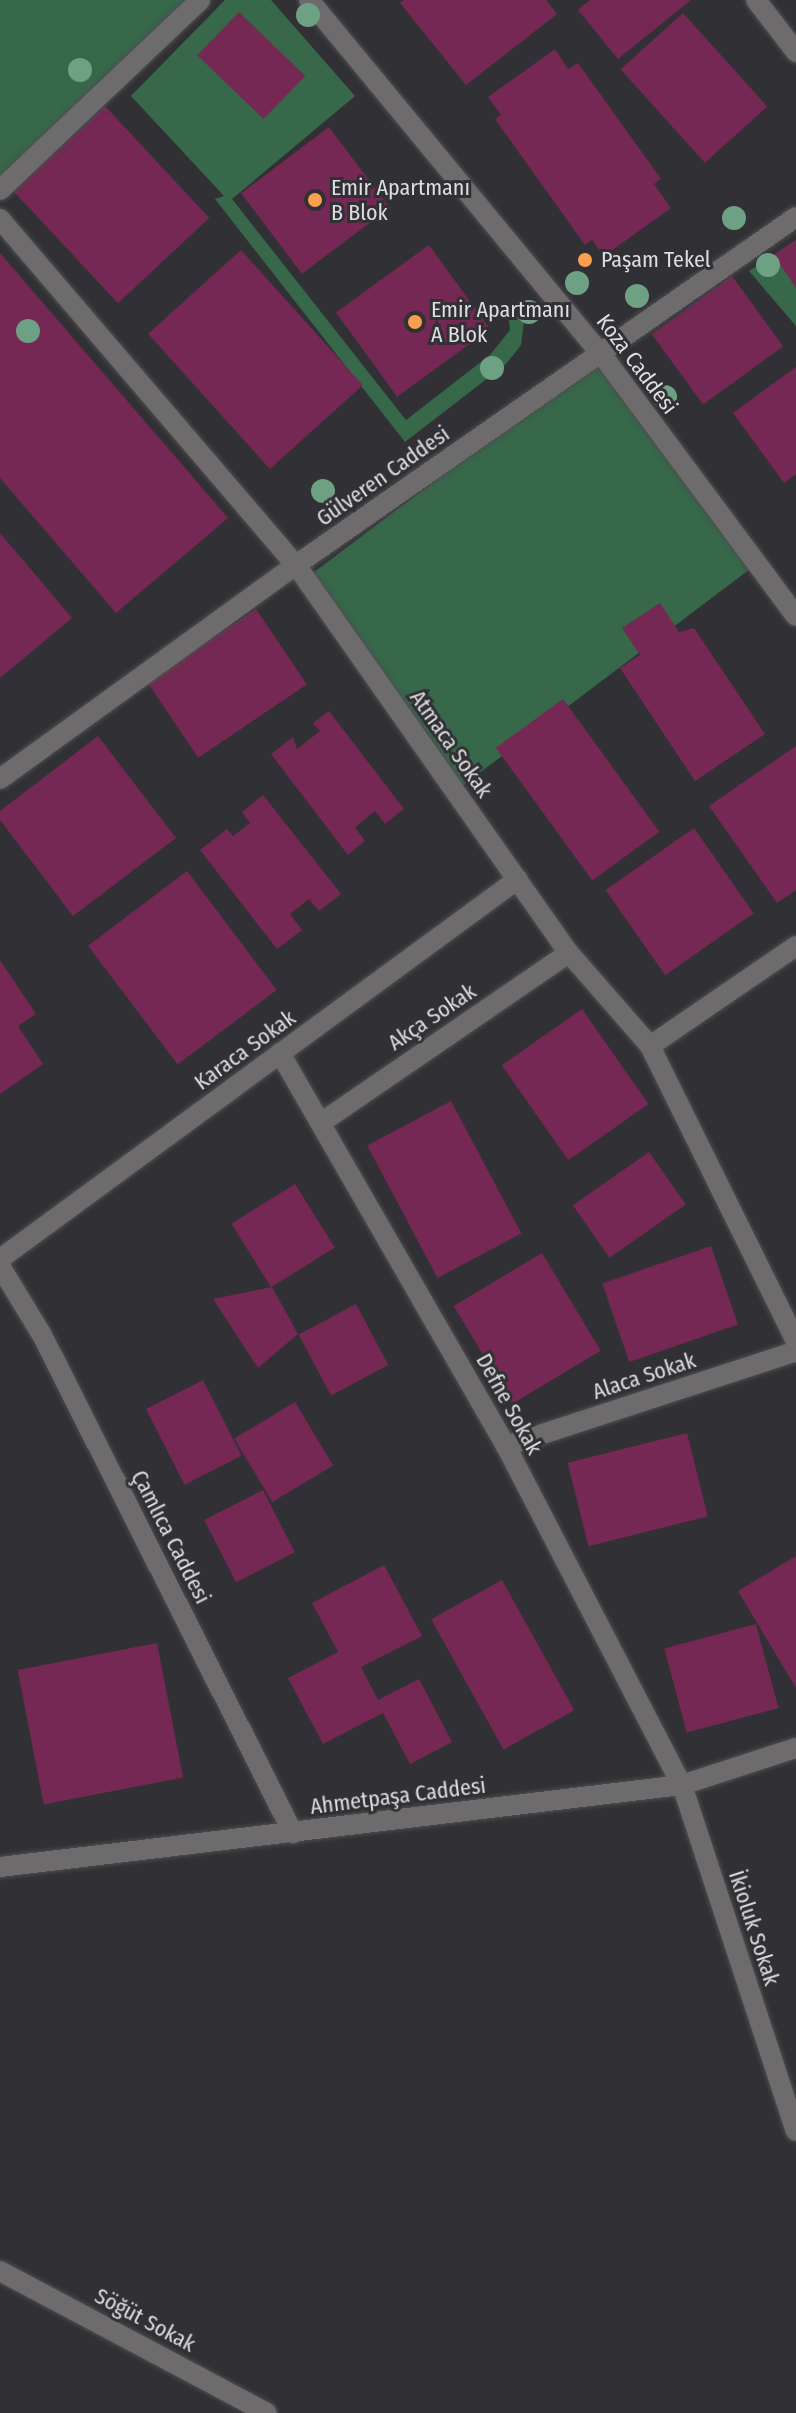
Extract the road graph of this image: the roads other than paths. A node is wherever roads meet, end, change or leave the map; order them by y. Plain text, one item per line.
1 (200, 0) edge
2 (309, 0) edge
3 (756, 0) edge
4 (796, 52) edge
5 (0, 190) edge
6 (796, 217) edge
7 (0, 219) edge
8 (602, 355) junction
9 (296, 565) junction
10 (796, 616) edge
11 (0, 779) edge
12 (518, 879) junction
13 (796, 946) edge
14 (569, 953) junction
15 (650, 1046) junction
16 (280, 1053) junction
17 (322, 1122) junction
18 (0, 1259) edge
19 (0, 1266) edge
20 (796, 1341) edge
21 (796, 1351) edge
22 (506, 1446) junction
23 (796, 1748) edge
24 (682, 1785) junction
25 (293, 1833) junction
26 (0, 1867) edge
27 (796, 2131) edge
28 (0, 2271) edge
29 (267, 2413) edge

1 - 5 street
2 - 8 street, Koza Caddesi
3 - 4 street
6 - 8 street, Gülveren Caddesi
7 - 9 street, Atmaca Sokak
8 - 9 street, Gülveren Caddesi
8 - 10 street, Koza Caddesi
9 - 11 street, Gülveren Caddesi
9 - 12 street, Atmaca Sokak
12 - 14 street, Atmaca Sokak
12 - 16 street, Karaca Sokak
13 - 15 street
14 - 15 street, Atmaca Sokak
14 - 17 street, Akça Sokak
15 - 20 street, Atmaca Sokak
16 - 17 street, Defne Sokak
16 - 18 street, Karaca Sokak
17 - 22 street, Defne Sokak
19 - 25 street, Çamlıca Caddesi
21 - 22 street, Alaca Sokak
22 - 24 street, Defne Sokak
23 - 24 street, Ahmetpaşa Caddesi
24 - 25 street, Ahmetpaşa Caddesi
24 - 27 street, İkioluk Sokak
25 - 26 street, Ahmetpaşa Caddesi
28 - 29 street, Söğüt Sokak

